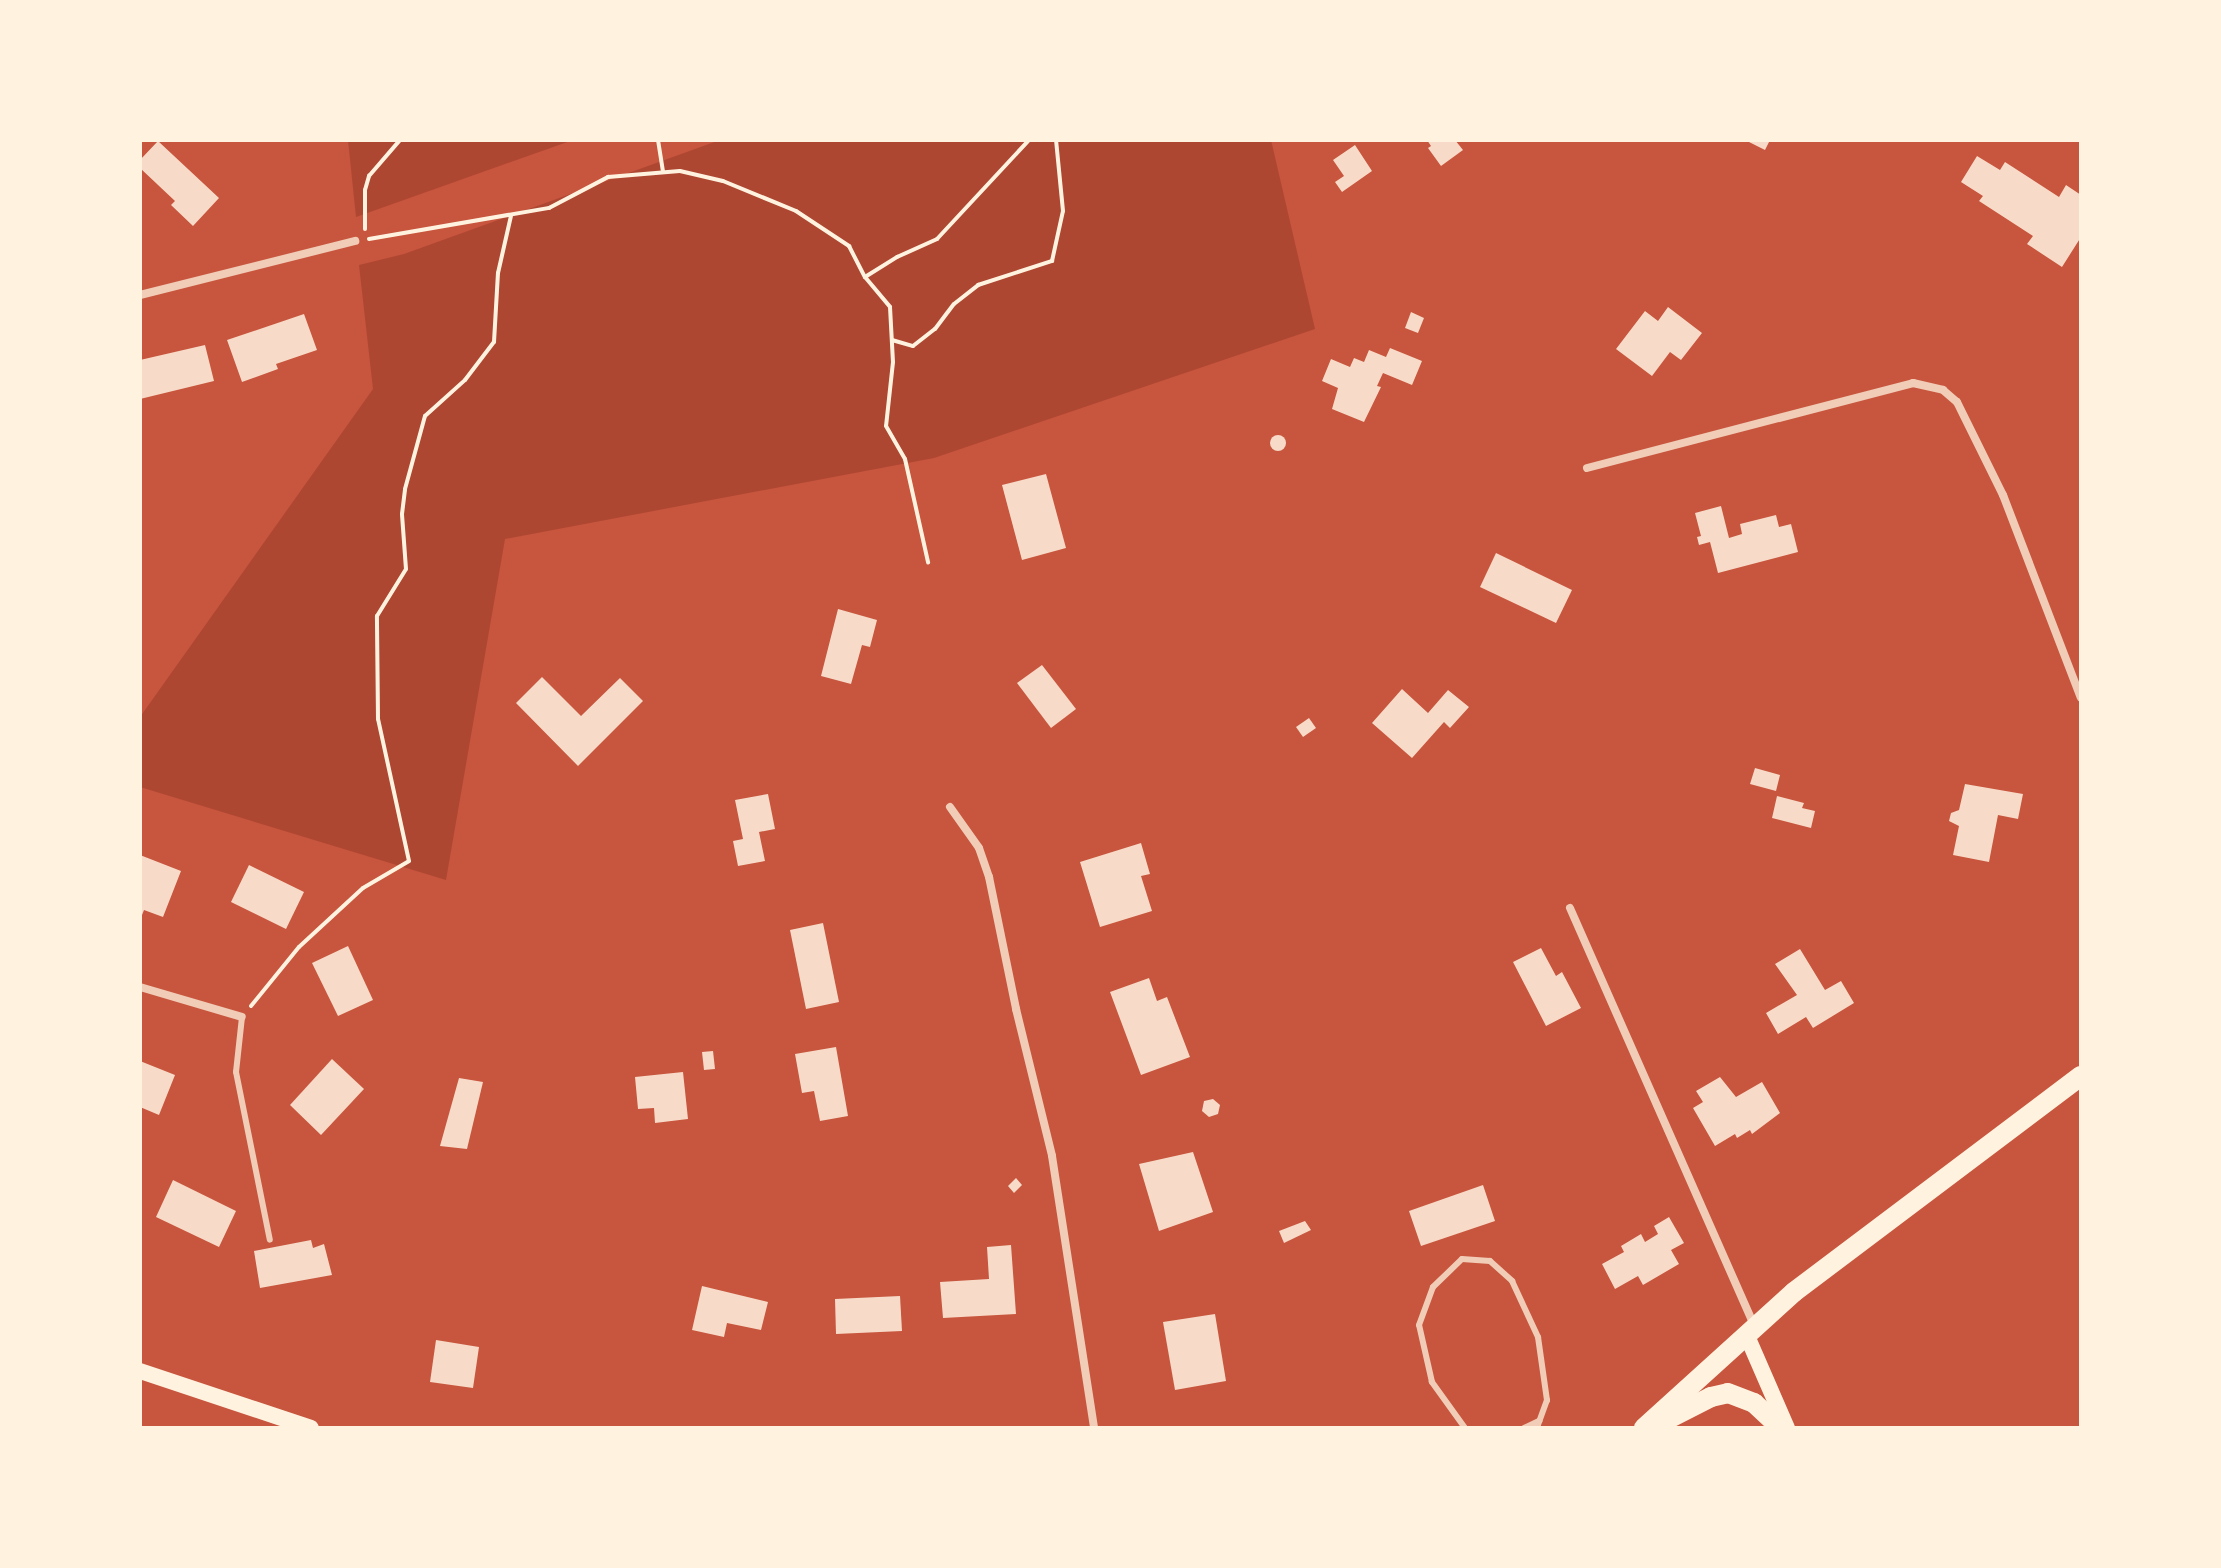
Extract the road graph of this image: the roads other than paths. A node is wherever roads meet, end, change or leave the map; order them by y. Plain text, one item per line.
1 (355, 241) dead end
2 (140, 295) edge
3 (1587, 468) dead end
4 (2081, 698) edge
5 (950, 807) dead end
6 (1570, 908) dead end
7 (140, 987) edge
8 (242, 1017) joint
9 (2081, 1076) edge
10 (270, 1240) dead end
11 (1751, 1332) junction
12 (140, 1371) edge
13 (1538, 1425) edge
14 (311, 1428) edge
15 (1094, 1428) edge
16 (1465, 1428) edge
17 (1524, 1428) edge
18 (1644, 1428) edge
19 (1652, 1428) edge
20 (1781, 1428) edge
21 (1787, 1428) edge

1 - 2 street
3 - 4 street
5 - 15 street
6 - 11 street
7 - 8 street
8 - 10 lane
9 - 11 main road
11 - 18 main road
11 - 21 main road
12 - 14 main road
13 - 16 lane
13 - 17 lane
19 - 20 main road

